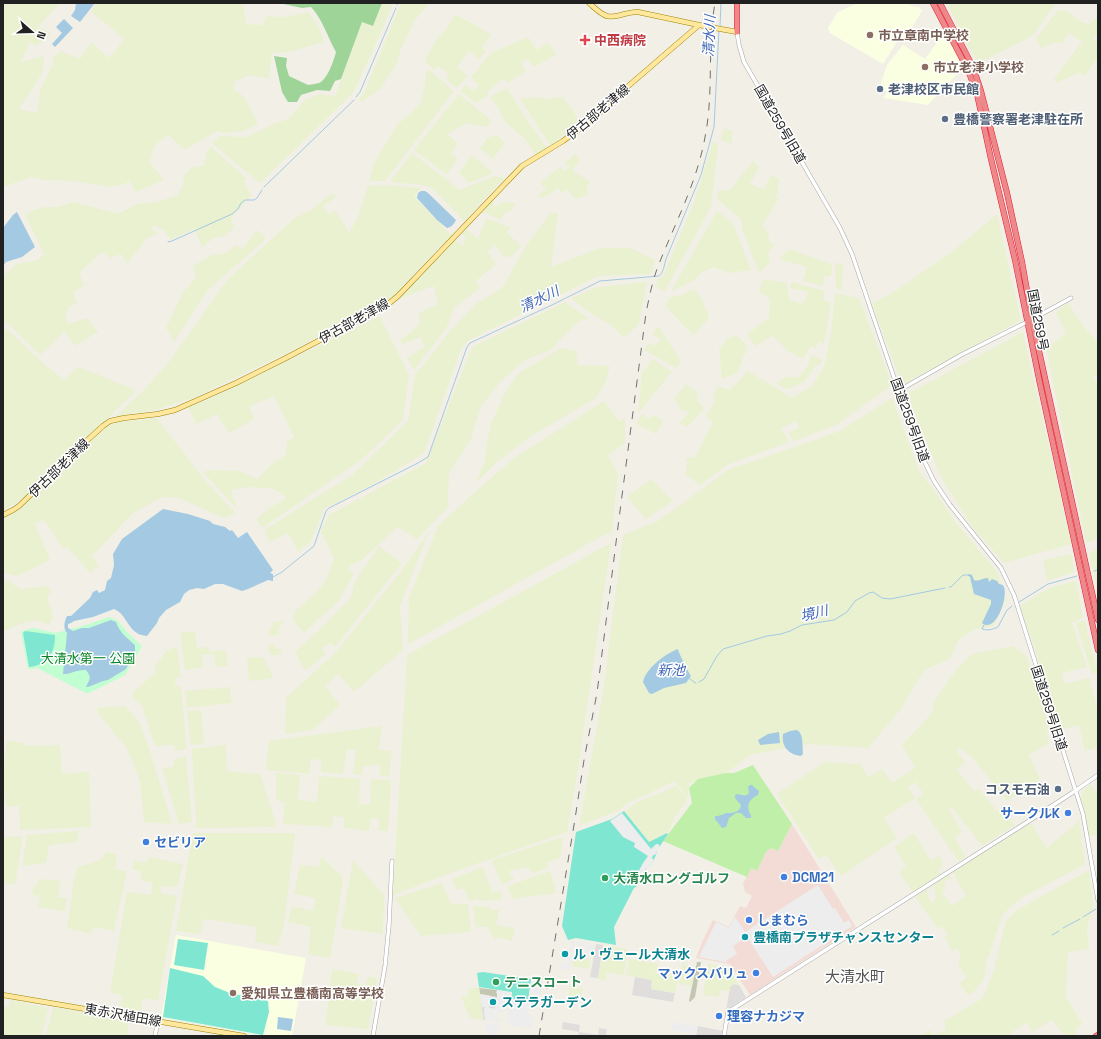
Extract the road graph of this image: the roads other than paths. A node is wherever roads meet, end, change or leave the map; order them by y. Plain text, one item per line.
1 (589, 3) edge
2 (738, 3) edge
3 (933, 3) edge
4 (940, 3) edge
5 (698, 25) junction
6 (737, 32) junction
7 (1071, 298) dead end
8 (1030, 321) junction
9 (898, 391) junction
10 (3, 515) edge
11 (1098, 620) edge
12 (1098, 650) edge
13 (1098, 775) edge
14 (1075, 791) junction
15 (392, 861) dead end
16 (1098, 900) edge
17 (3, 995) edge
18 (158, 1021) junction
19 (156, 1036) edge
20 (244, 1036) edge
21 (373, 1036) edge
22 (724, 1036) edge

1 - 5 main road
2 - 6 highway
3 - 8 highway, 国道259号
4 - 8 highway, 国道259号
5 - 6 main road
5 - 10 main road, 伊古部老津線
6 - 9 street, 国道259号旧道
7 - 8 street
8 - 9 street
8 - 11 highway, 国道259号
8 - 12 highway, 国道259号
9 - 14 street, 国道259号旧道
13 - 14 street
14 - 16 street, 国道259号旧道
14 - 22 street
15 - 21 street
17 - 18 main road, 東赤沢植田線
18 - 19 street
18 - 20 main road, 東赤沢植田線

